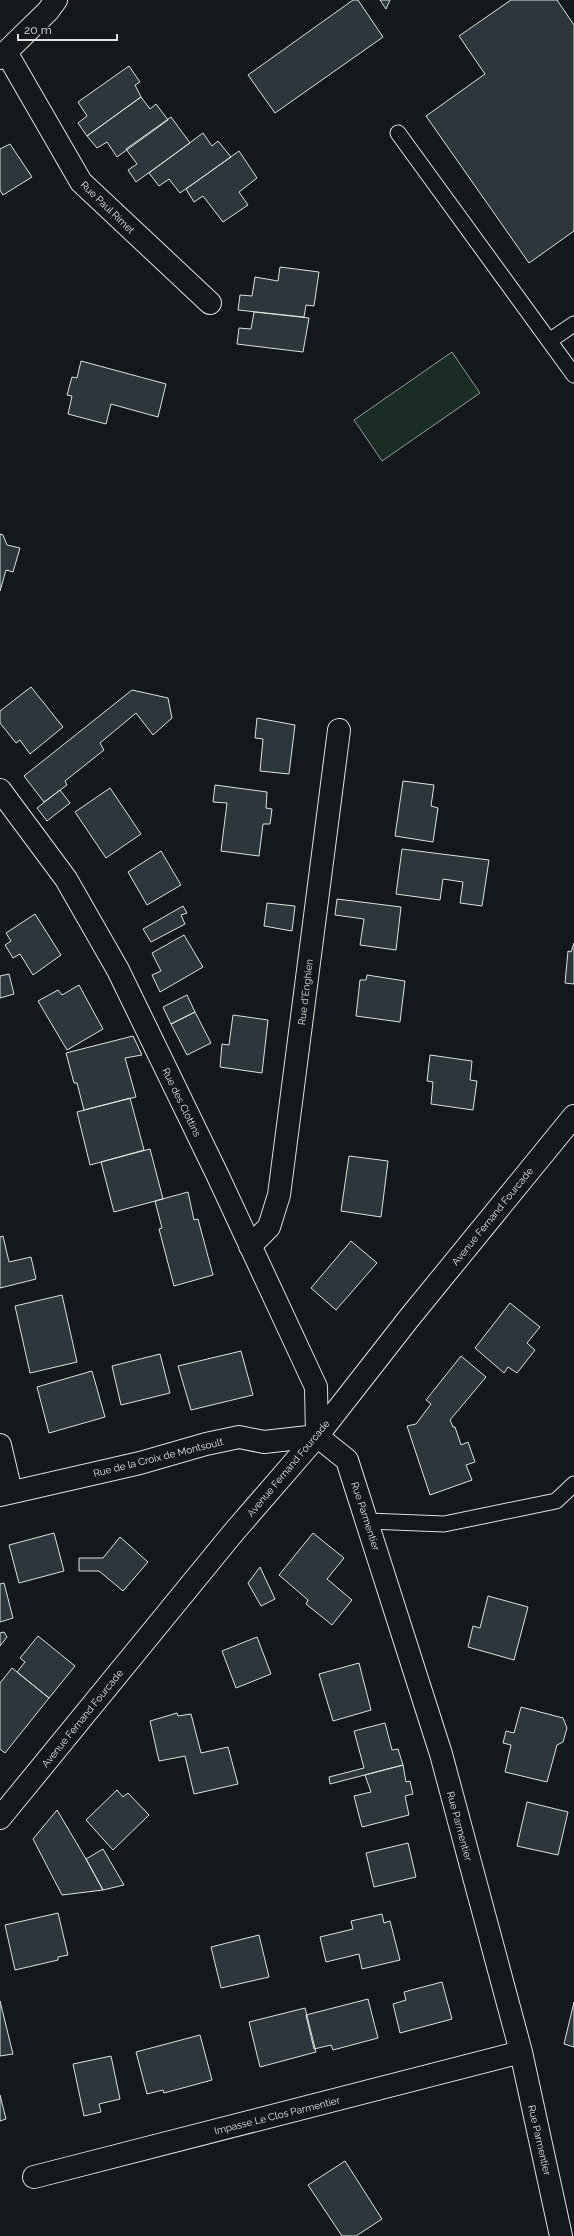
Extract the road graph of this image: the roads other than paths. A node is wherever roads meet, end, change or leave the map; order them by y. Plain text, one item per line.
1 (56, 0) edge
2 (3, 55) edge
3 (398, 132) dead end
4 (210, 303) dead end
5 (574, 324) edge
6 (549, 341) junction
7 (574, 375) edge
8 (339, 730) dead end
9 (0, 790) edge
10 (574, 1116) edge
11 (250, 1246) junction
12 (317, 1436) junction
13 (0, 1445) edge
14 (574, 1484) edge
15 (6, 1493) edge
16 (368, 1521) junction
17 (0, 1818) edge
18 (520, 2052) junction
19 (34, 2177) dead end
20 (561, 2236) edge

1 - 2 street, Rue Paul Rimet
2 - 4 street, Rue Paul Rimet
3 - 6 lane
5 - 6 lane
6 - 7 lane
8 - 11 street, Rue d'Enghien
9 - 11 street, Rue des Clottins
10 - 12 street, Avenue Fernand Fourcade
11 - 12 street, Rue des Clottins
12 - 15 street, Rue de la Croix de Montsoult
12 - 16 street, Rue Parmentier
12 - 17 street, Avenue Fernand Fourcade
13 - 15 street
14 - 16 lane
16 - 18 street, Rue Parmentier
18 - 19 street, Impasse Le Clos Parmentier
18 - 20 street, Rue Parmentier

